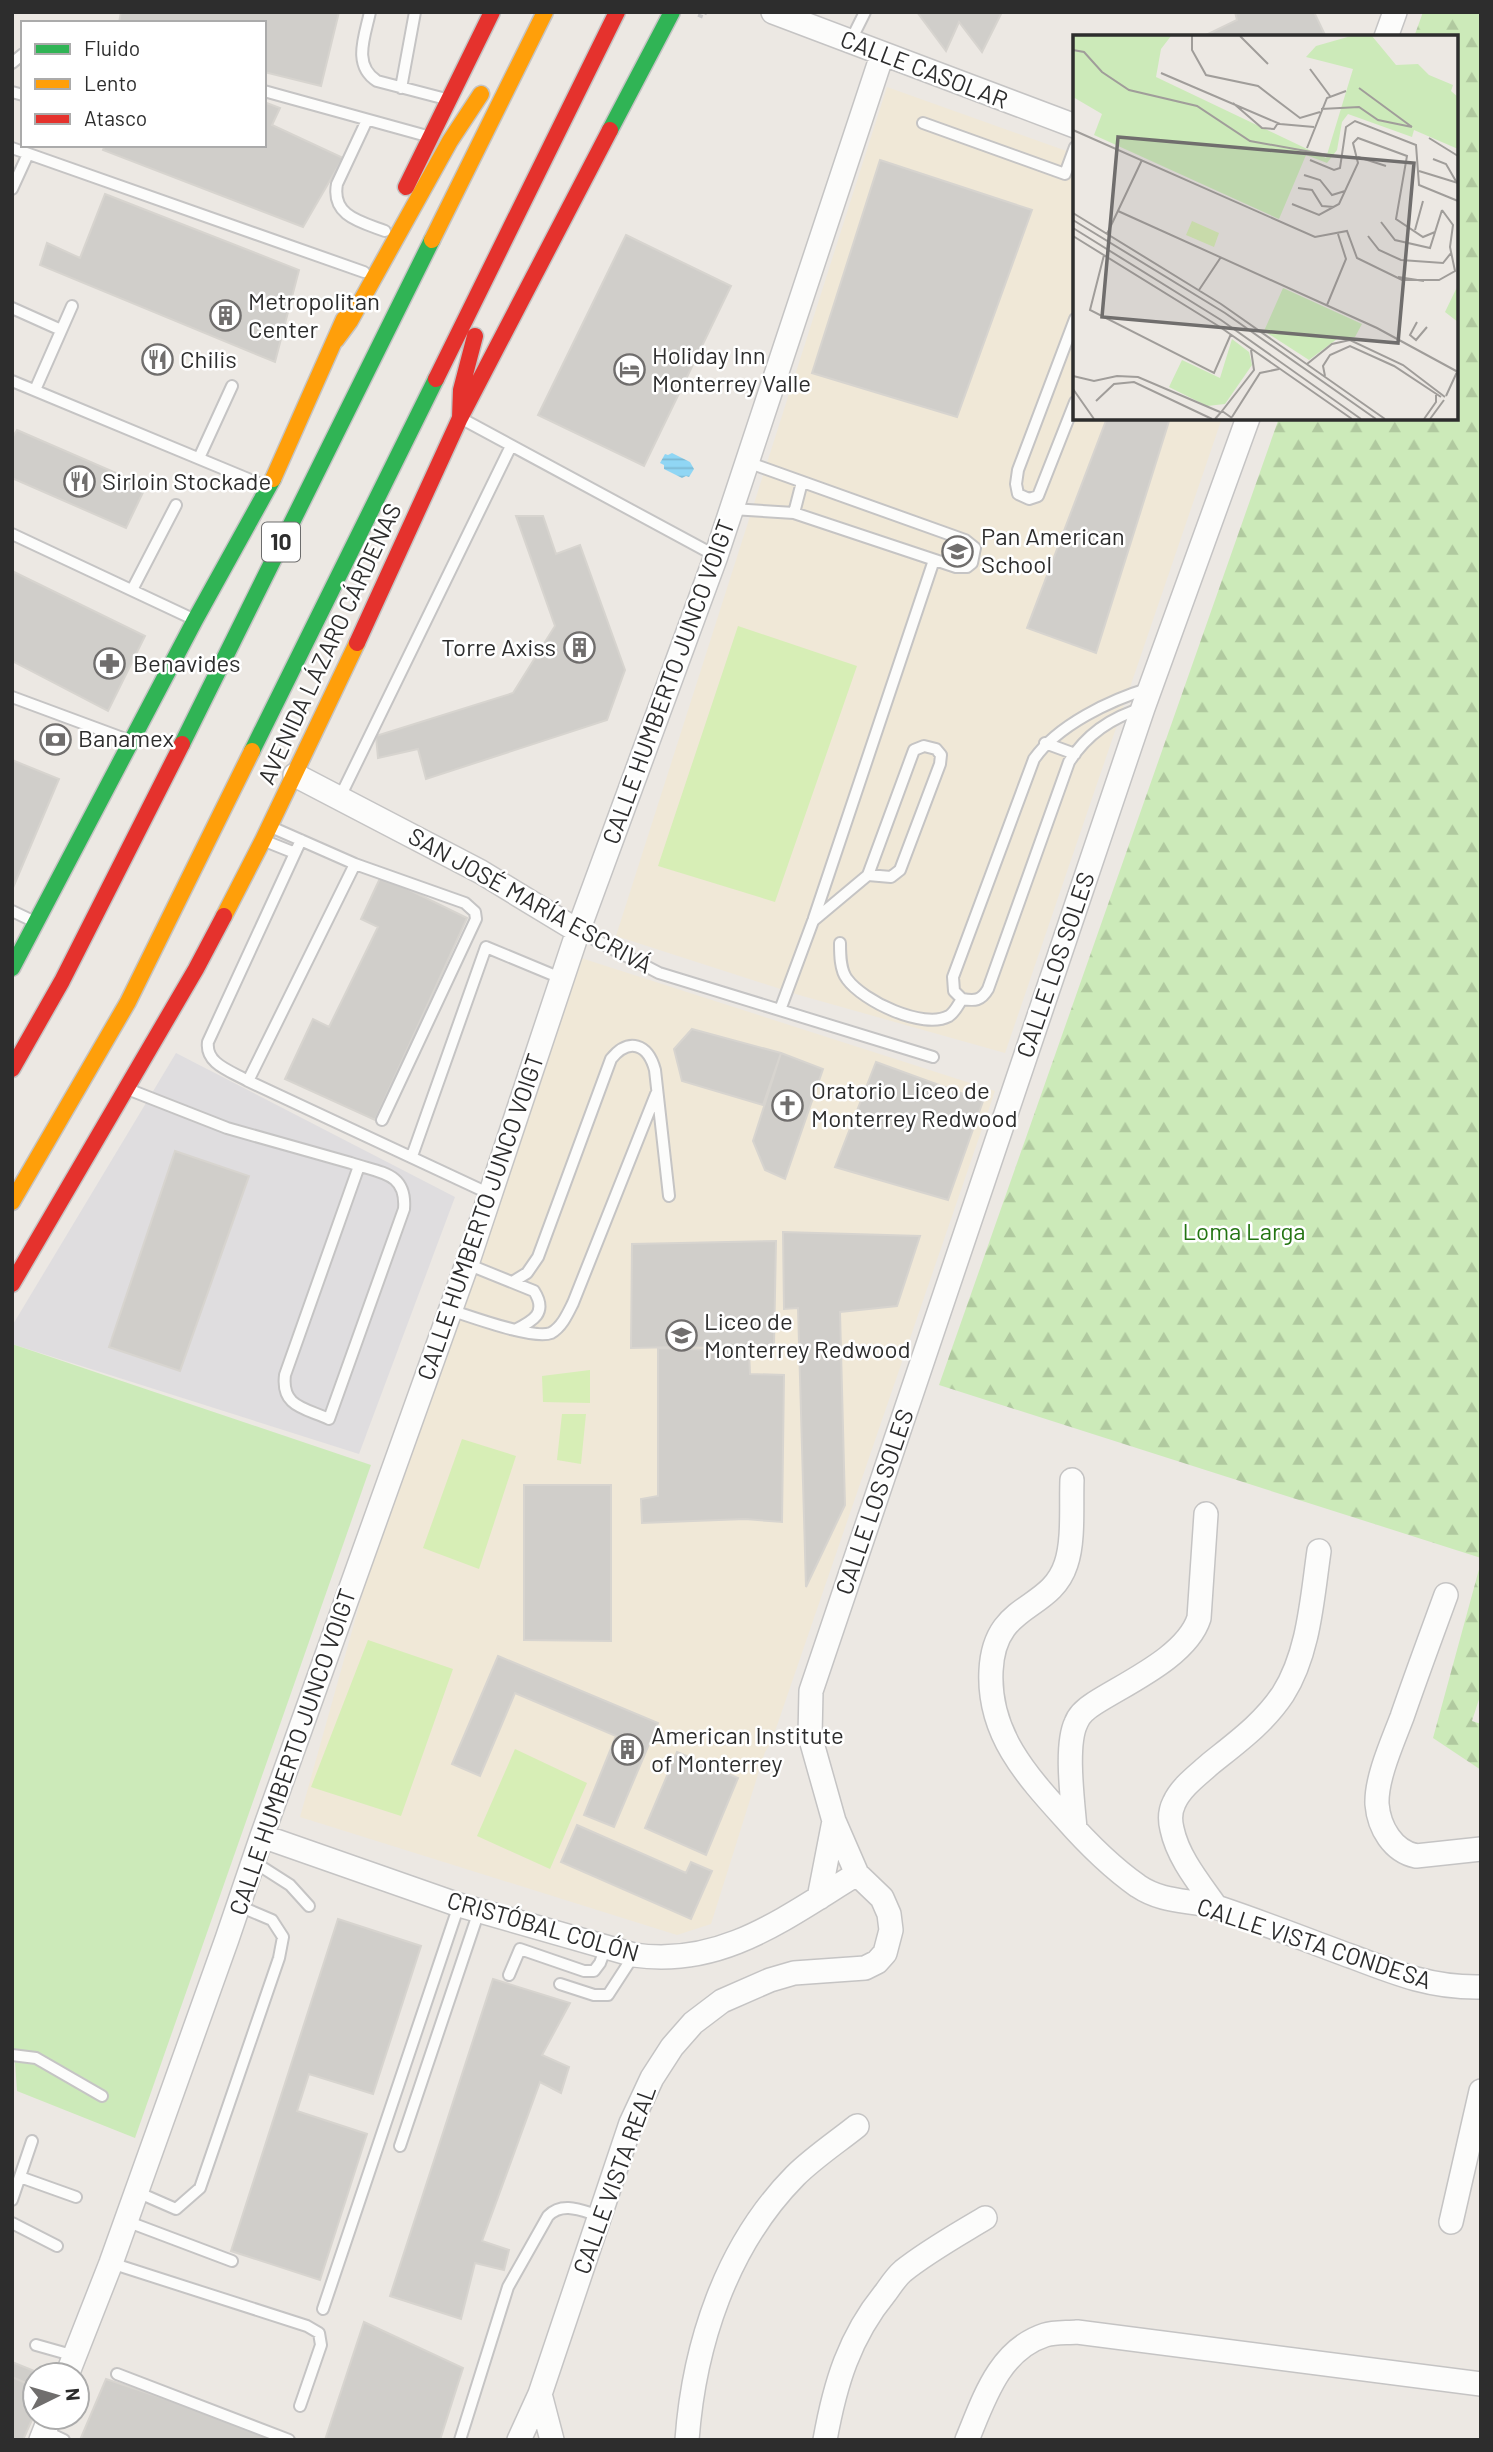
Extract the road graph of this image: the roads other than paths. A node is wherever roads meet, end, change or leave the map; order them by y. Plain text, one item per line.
1 (370, 12) edge
2 (415, 12) edge
3 (492, 12) edge
4 (545, 12) edge
5 (617, 12) edge
6 (671, 12) edge
7 (773, 12) edge
8 (866, 12) edge
9 (850, 42) junction
10 (527, 48) junction
11 (882, 55) junction
12 (401, 88) junction
13 (266, 92) edge
14 (449, 99) junction
15 (367, 120) junction
16 (923, 123) dead end
17 (1073, 126) edge
18 (429, 137) junction
19 (12, 148) edge
20 (1073, 153) edge
21 (27, 154) junction
22 (530, 187) junction
23 (12, 189) edge
24 (385, 231) junction
25 (364, 272) junction
26 (72, 306) dead end
27 (12, 308) edge
28 (1073, 324) edge
29 (61, 330) junction
30 (336, 340) junction
31 (12, 381) edge
32 (232, 386) dead end
33 (35, 390) junction
34 (1073, 406) edge
35 (460, 418) junction
36 (1247, 420) edge
37 (511, 446) junction
38 (199, 458) junction
39 (747, 462) junction
40 (802, 482) junction
41 (269, 487) junction
42 (176, 505) dead end
43 (732, 509) junction
44 (794, 513) junction
45 (12, 534) edge
46 (716, 556) junction
47 (934, 560) junction
48 (132, 590) junction
49 (195, 620) junction
50 (12, 697) edge
51 (1147, 698) junction
52 (131, 741) junction
53 (1045, 743) junction
54 (1075, 754) junction
55 (295, 775) junction
56 (340, 797) junction
57 (266, 833) junction
58 (301, 840) junction
59 (295, 853) junction
60 (355, 864) junction
61 (868, 875) junction
62 (12, 911) edge
63 (813, 921) junction
64 (36, 922) junction
65 (579, 931) junction
66 (839, 943) dead end
67 (12, 968) edge
68 (562, 979) junction
69 (962, 999) junction
70 (780, 1010) junction
71 (933, 1057) dead end
72 (12, 1069) edge
73 (248, 1081) junction
74 (127, 1089) junction
75 (657, 1091) junction
76 (382, 1121) dead end
77 (412, 1156) junction
78 (359, 1166) junction
79 (490, 1194) junction
80 (669, 1196) dead end
81 (12, 1202) edge
82 (467, 1264) junction
83 (514, 1282) junction
84 (12, 1284) edge
85 (450, 1310) junction
86 (515, 1330) junction
87 (1072, 1480) dead end
88 (1206, 1514) dead end
89 (1319, 1551) dead end
90 (1446, 1595) dead end
91 (296, 1741) junction
92 (834, 1821) junction
93 (1075, 1829) junction
94 (262, 1836) junction
95 (286, 1844) junction
96 (1481, 1849) edge
97 (254, 1862) junction
98 (857, 1874) junction
99 (819, 1898) junction
100 (239, 1906) junction
101 (309, 1906) dead end
102 (1216, 1907) junction
103 (469, 1908) junction
104 (606, 1947) junction
105 (634, 1955) junction
106 (509, 1975) dead end
107 (560, 1984) dead end
108 (1481, 1987) edge
109 (12, 2055) edge
110 (1481, 2091) edge
111 (102, 2096) dead end
112 (857, 2126) dead end
113 (32, 2141) dead end
114 (400, 2146) dead end
115 (20, 2177) junction
116 (137, 2192) junction
117 (76, 2197) dead end
118 (12, 2200) edge
119 (600, 2216) junction
120 (985, 2218) dead end
121 (126, 2221) junction
122 (1451, 2222) dead end
123 (12, 2223) edge
124 (57, 2246) dead end
125 (232, 2261) dead end
126 (111, 2263) junction
127 (323, 2309) dead end
128 (36, 2345) dead end
129 (64, 2361) edge
130 (73, 2361) edge
131 (117, 2374) dead end
132 (1481, 2384) edge
133 (540, 2394) junction
134 (300, 2406) dead end
135 (518, 2439) edge
136 (289, 2440) edge
137 (460, 2440) edge
138 (552, 2440) edge
139 (687, 2440) edge
140 (825, 2440) edge
141 (967, 2440) edge

1 - 12 lane
2 - 12 lane
3 - 14 main road
4 - 10 main road, 10
5 - 22 main road, AVENIDA LÁZARO CÁRDENAS
6 - 35 main road, AVENIDA LÁZARO CÁRDENAS
7 - 9 street, CALLE CASOLAR
8 - 9 lane
9 - 11 street, CALLE CASOLAR
10 - 30 main road
10 - 72 main road, 10
11 - 17 street, CALLE CASOLAR
11 - 39 street, CALLE HUMBERTO JUNCO VOIGT
12 - 14 lane
13 - 15 lane
14 - 18 main road
15 - 18 lane
15 - 24 lane
16 - 20 lane
18 - 24 main road
19 - 21 lane
21 - 23 lane
21 - 25 lane
22 - 35 main road
22 - 81 main road, AVENIDA LÁZARO CÁRDENAS
24 - 25 main road
25 - 30 main road
26 - 29 lane
27 - 29 lane
28 - 34 lane
29 - 33 lane
30 - 41 main road
31 - 33 lane
32 - 38 lane
33 - 38 lane
35 - 37 lane
35 - 55 main road, AVENIDA LÁZARO CÁRDENAS
36 - 51 street, CALLE LOS SOLES
37 - 46 lane
37 - 56 lane
38 - 41 lane
39 - 40 lane
39 - 43 street, CALLE HUMBERTO JUNCO VOIGT
40 - 44 lane
40 - 47 lane
41 - 49 main road
42 - 48 lane
43 - 44 lane
43 - 46 street, CALLE HUMBERTO JUNCO VOIGT
44 - 47 lane
45 - 48 lane
46 - 65 street, CALLE HUMBERTO JUNCO VOIGT
47 - 63 lane
48 - 49 lane
49 - 52 main road
50 - 52 lane
51 - 53 lane
51 - 54 lane
51 - 92 street, CALLE LOS SOLES
52 - 64 main road
53 - 54 lane
53 - 69 lane
54 - 69 lane
55 - 56 street, SAN JOSÉ MARÍA ESCRIVÁ
55 - 57 main road, AVENIDA LÁZARO CÁRDENAS
56 - 65 street, SAN JOSÉ MARÍA ESCRIVÁ
57 - 58 lane
57 - 59 lane
57 - 74 main road, AVENIDA LÁZARO CÁRDENAS
58 - 59 lane
58 - 60 lane
59 - 73 lane
60 - 73 lane
60 - 76 lane
61 - 61 lane
61 - 63 lane
62 - 64 lane
63 - 70 lane
64 - 67 main road
65 - 68 street, CALLE HUMBERTO JUNCO VOIGT
65 - 70 lane, SAN JOSÉ MARÍA ESCRIVÁ
66 - 69 lane
68 - 77 lane
68 - 79 street, CALLE HUMBERTO JUNCO VOIGT
70 - 71 lane, SAN JOSÉ MARÍA ESCRIVÁ
73 - 77 lane
74 - 78 lane
74 - 84 main road, AVENIDA LÁZARO CÁRDENAS
75 - 80 lane
75 - 83 lane
75 - 86 lane
77 - 79 lane
78 - 78 lane
79 - 82 street, CALLE HUMBERTO JUNCO VOIGT
82 - 83 lane
82 - 85 street, CALLE HUMBERTO JUNCO VOIGT
83 - 86 lane
85 - 86 lane
85 - 91 street, CALLE HUMBERTO JUNCO VOIGT
87 - 93 street, CALLE VISTA CONDESA
88 - 93 street
89 - 102 street
90 - 96 street
91 - 94 street, CALLE HUMBERTO JUNCO VOIGT
91 - 95 street
92 - 98 street, CALLE LOS SOLES
92 - 99 street
93 - 102 street, CALLE VISTA CONDESA
94 - 95 street, CRISTÓBAL COLÓN
94 - 97 street, CALLE HUMBERTO JUNCO VOIGT
95 - 103 street, CRISTÓBAL COLÓN
97 - 100 street, CALLE HUMBERTO JUNCO VOIGT
97 - 101 lane
98 - 99 street, CRISTÓBAL COLÓN
98 - 119 street, CALLE VISTA REAL
99 - 105 street, CRISTÓBAL COLÓN
100 - 116 street, CALLE HUMBERTO JUNCO VOIGT
100 - 116 lane
102 - 108 street, CALLE VISTA CONDESA
103 - 104 street, CRISTÓBAL COLÓN
103 - 114 lane
103 - 127 lane
104 - 105 street, CRISTÓBAL COLÓN
104 - 106 lane
105 - 107 lane
109 - 111 lane
110 - 122 street
112 - 139 street
113 - 115 lane
115 - 117 lane
115 - 118 lane
116 - 121 street, CALLE HUMBERTO JUNCO VOIGT
119 - 133 street, CALLE VISTA REAL
119 - 137 lane
120 - 140 street
121 - 125 lane
121 - 126 street, CALLE HUMBERTO JUNCO VOIGT
123 - 124 lane
126 - 130 street, CALLE HUMBERTO JUNCO VOIGT
126 - 134 lane
128 - 129 lane
131 - 136 lane
132 - 141 street
133 - 135 street, CALLE VISTA REAL
133 - 138 street

